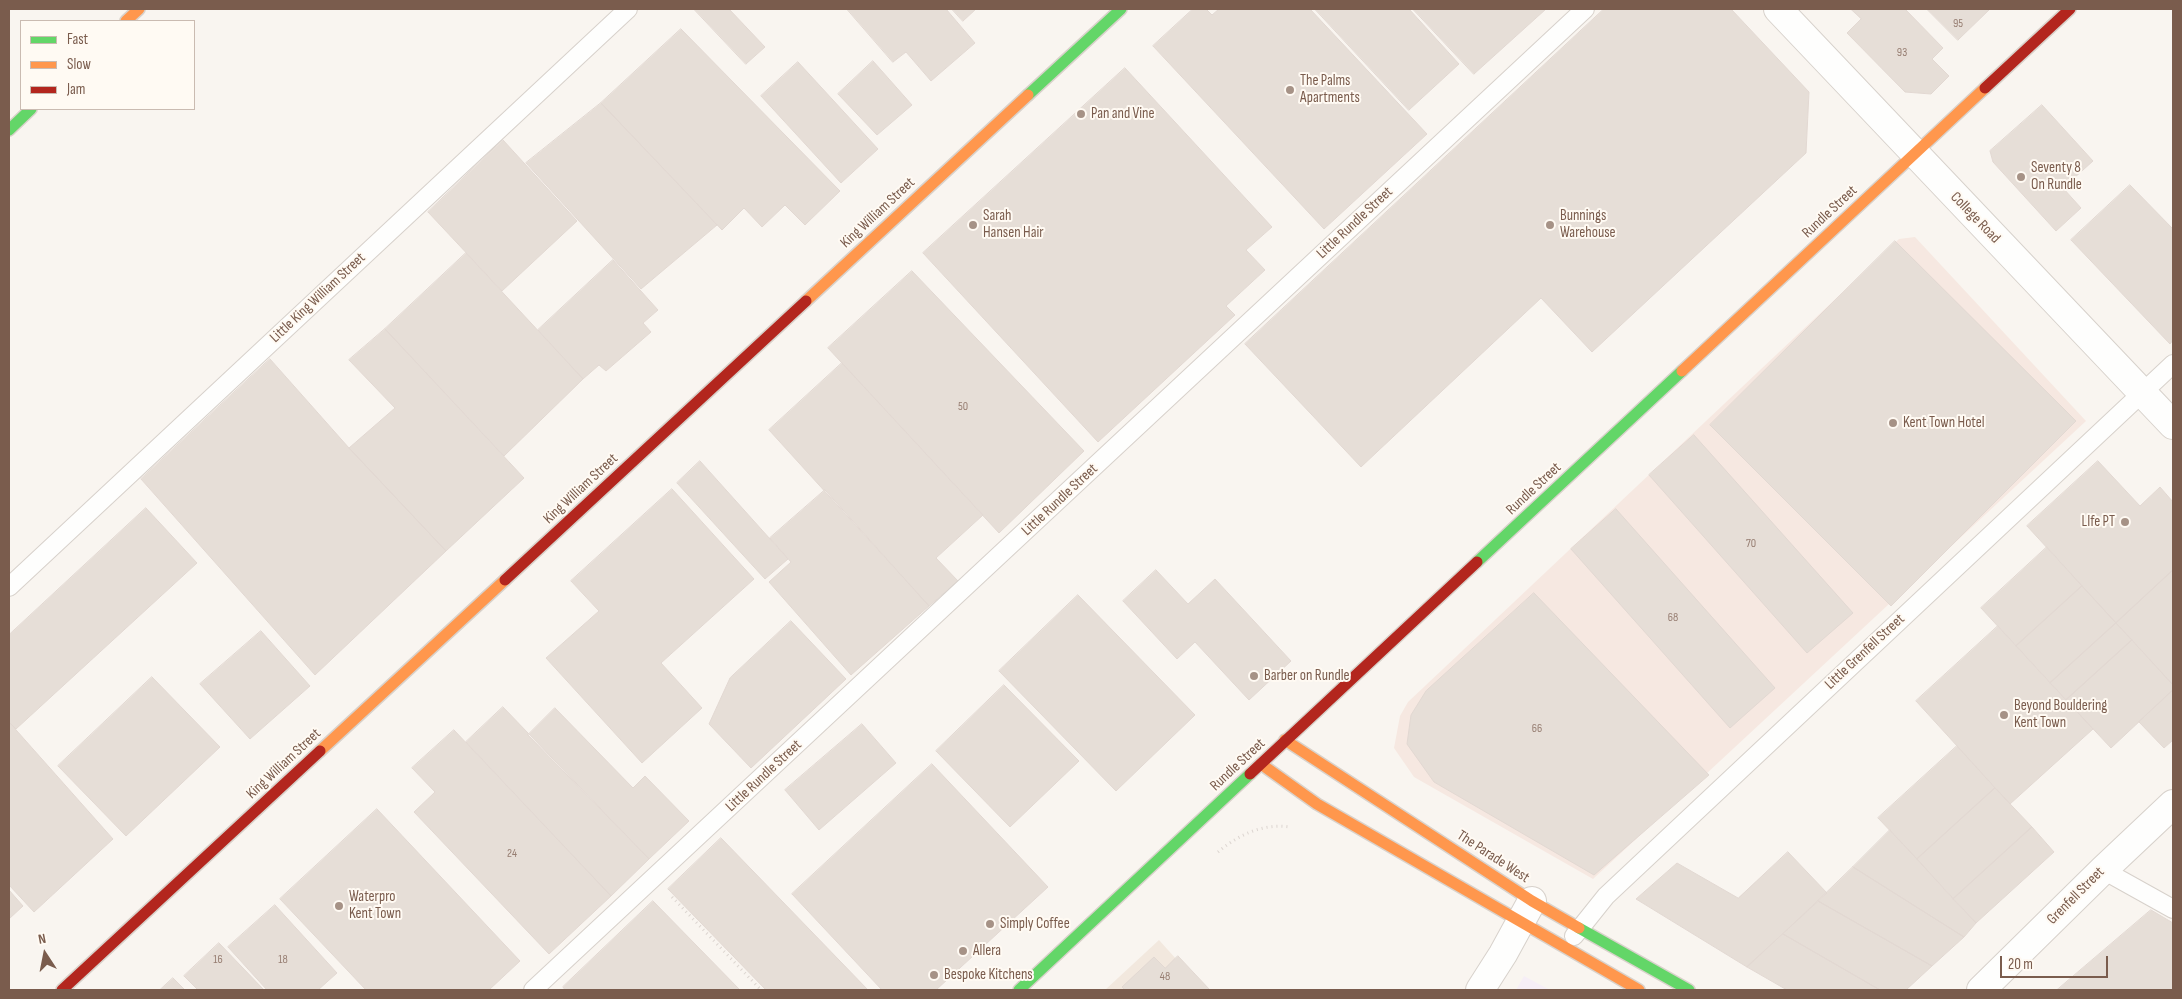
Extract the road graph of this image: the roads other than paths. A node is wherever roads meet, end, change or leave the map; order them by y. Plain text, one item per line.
1 (139, 9) edge
2 (628, 9) edge
3 (1121, 9) edge
4 (1585, 9) edge
5 (1778, 9) edge
6 (2070, 9) edge
7 (127, 20) edge
8 (30, 110) edge
9 (9, 130) edge
10 (1914, 153) junction
11 (2173, 364) edge
12 (2142, 392) junction
13 (2173, 425) edge
14 (9, 587) edge
15 (1285, 740) junction
16 (1261, 764) junction
17 (2173, 804) edge
18 (2103, 870) junction
19 (2173, 909) edge
20 (1526, 912) junction
21 (1580, 928) junction
22 (1564, 948) junction
23 (62, 990) edge
24 (533, 990) edge
25 (1019, 990) edge
26 (1480, 990) edge
27 (1639, 990) edge
28 (1689, 990) edge
29 (1981, 990) edge

1 - 7 street
2 - 14 lane, Little King William Street
3 - 23 street, King William Street
4 - 24 lane, Little Rundle Street
5 - 10 street, College Road
6 - 10 street, Rundle Street
8 - 9 street
10 - 12 street, College Road
10 - 15 street, Rundle Street
11 - 12 lane, Little Grenfell Street
12 - 13 street, College Road
12 - 21 lane, Little Grenfell Street
15 - 16 street, Rundle Street
15 - 20 street, The Parade West
16 - 20 street, The Parade West
16 - 25 street, Rundle Street
17 - 18 street, Grenfell Street
18 - 19 lane
18 - 29 street, Grenfell Street
20 - 21 street, The Parade West
20 - 22 street, The Parade West
20 - 26 street
21 - 22 lane, Little Grenfell Street
21 - 28 street, The Parade West
22 - 27 street, The Parade West

